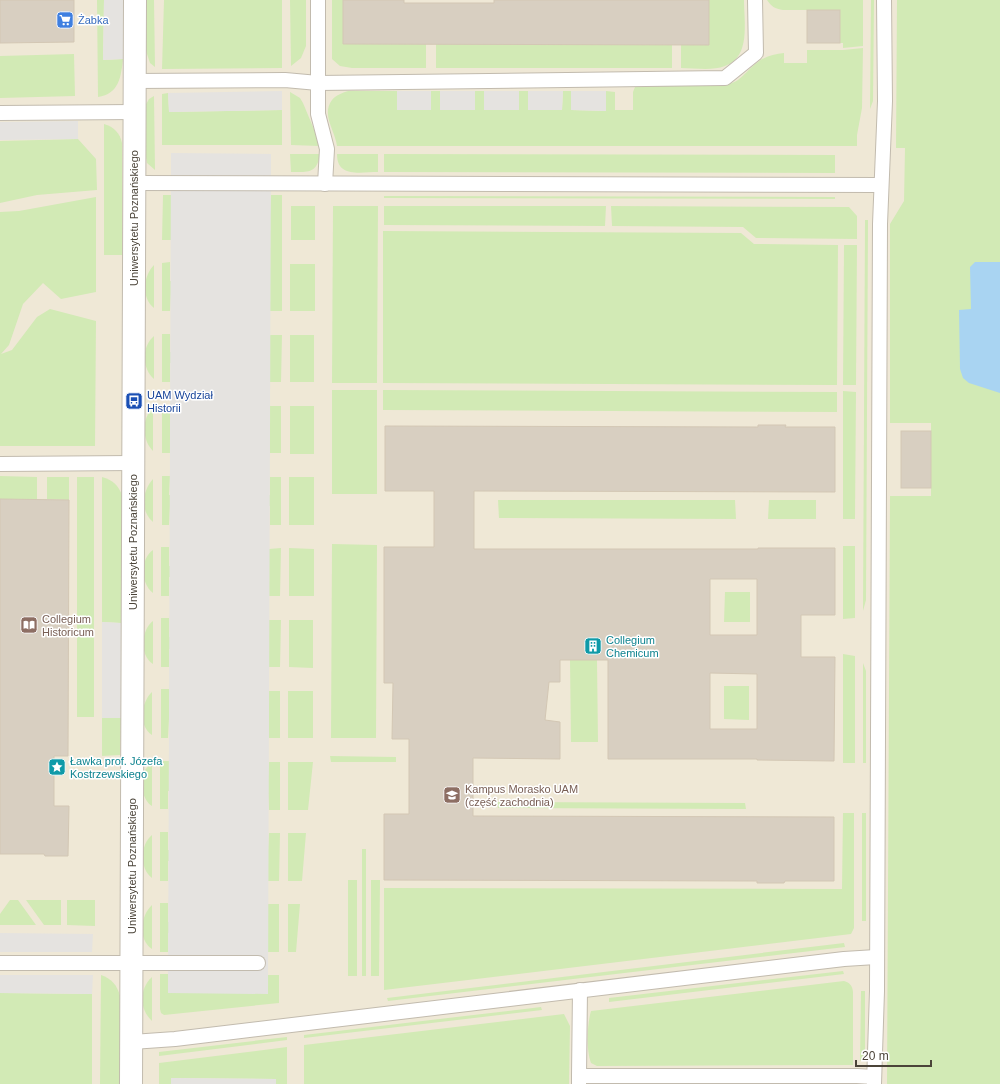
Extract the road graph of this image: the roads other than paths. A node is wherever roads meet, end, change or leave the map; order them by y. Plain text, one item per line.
1 (135, 0) edge
2 (318, 0) edge
3 (755, 0) edge
4 (884, 0) edge
5 (134, 81) junction
6 (318, 83) junction
7 (134, 112) junction
8 (0, 113) edge
9 (134, 183) junction
10 (325, 184) junction
11 (880, 185) junction
12 (133, 463) junction
13 (0, 464) edge
14 (876, 957) junction
15 (0, 962) edge
16 (132, 963) junction
17 (258, 963) dead end
18 (580, 990) junction
19 (132, 1042) junction
20 (579, 1080) edge
21 (874, 1081) edge
22 (131, 1084) edge

1 - 5 street, Uniwersytetu Poznańskiego
2 - 6 lane
3 - 6 lane
4 - 11 lane
5 - 6 lane
5 - 7 street, Uniwersytetu Poznańskiego
6 - 10 lane
7 - 8 lane
7 - 9 street, Uniwersytetu Poznańskiego
9 - 10 lane
9 - 12 street, Uniwersytetu Poznańskiego
10 - 11 lane
11 - 14 lane
12 - 13 lane
12 - 16 street, Uniwersytetu Poznańskiego
14 - 18 lane
14 - 21 lane
15 - 16 lane
16 - 17 lane
16 - 19 street, Uniwersytetu Poznańskiego
18 - 19 lane
18 - 20 lane
19 - 22 street, Uniwersytetu Poznańskiego
20 - 21 lane

